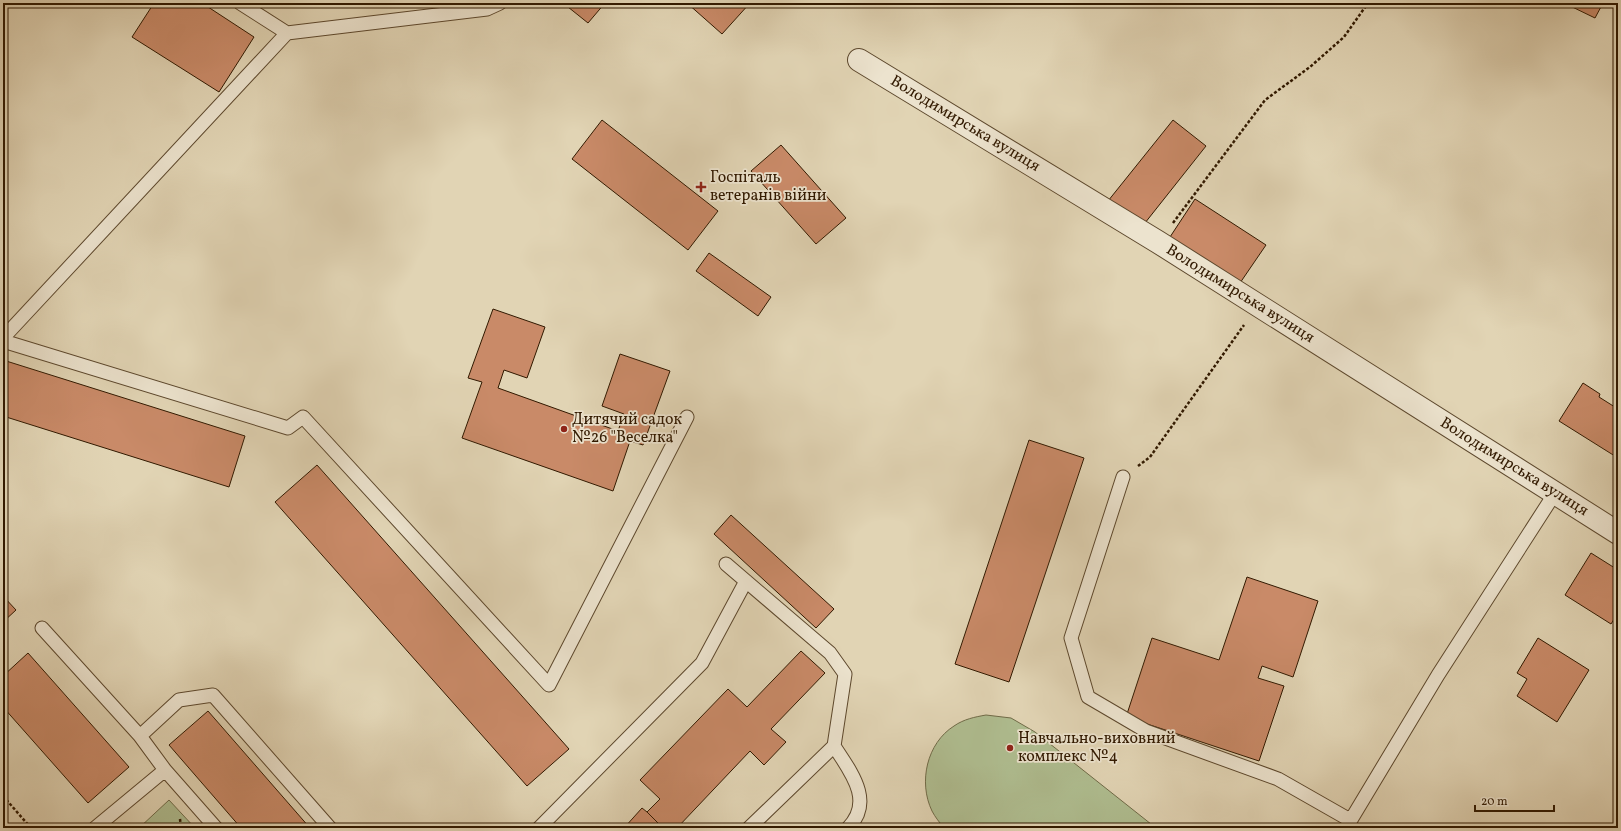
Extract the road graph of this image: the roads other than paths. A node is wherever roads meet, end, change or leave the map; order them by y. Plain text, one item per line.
1 (240, 3) edge
2 (500, 3) edge
3 (287, 33) junction
4 (859, 60) dead end
5 (3, 338) edge
6 (3, 341) edge
7 (687, 417) dead end
8 (1123, 477) road end
9 (1555, 493) junction
10 (1618, 533) edge
11 (726, 564) dead end
12 (746, 581) junction
13 (42, 628) dead end
14 (140, 736) junction
15 (834, 746) junction
16 (165, 770) junction
17 (1348, 824) edge
18 (94, 828) edge
19 (216, 828) edge
20 (330, 828) edge
21 (539, 828) edge
22 (748, 828) edge
23 (848, 828) edge

1 - 3 lane
2 - 3 lane
3 - 5 lane
4 - 9 street, Володимирська вулиця
6 - 7 lane
8 - 17 lane
9 - 10 street, Володимирська вулиця
9 - 17 lane
11 - 12 lane
12 - 15 lane
12 - 21 lane
13 - 14 lane
14 - 16 lane
14 - 20 lane
15 - 22 lane
15 - 23 lane
16 - 18 lane
16 - 19 lane

